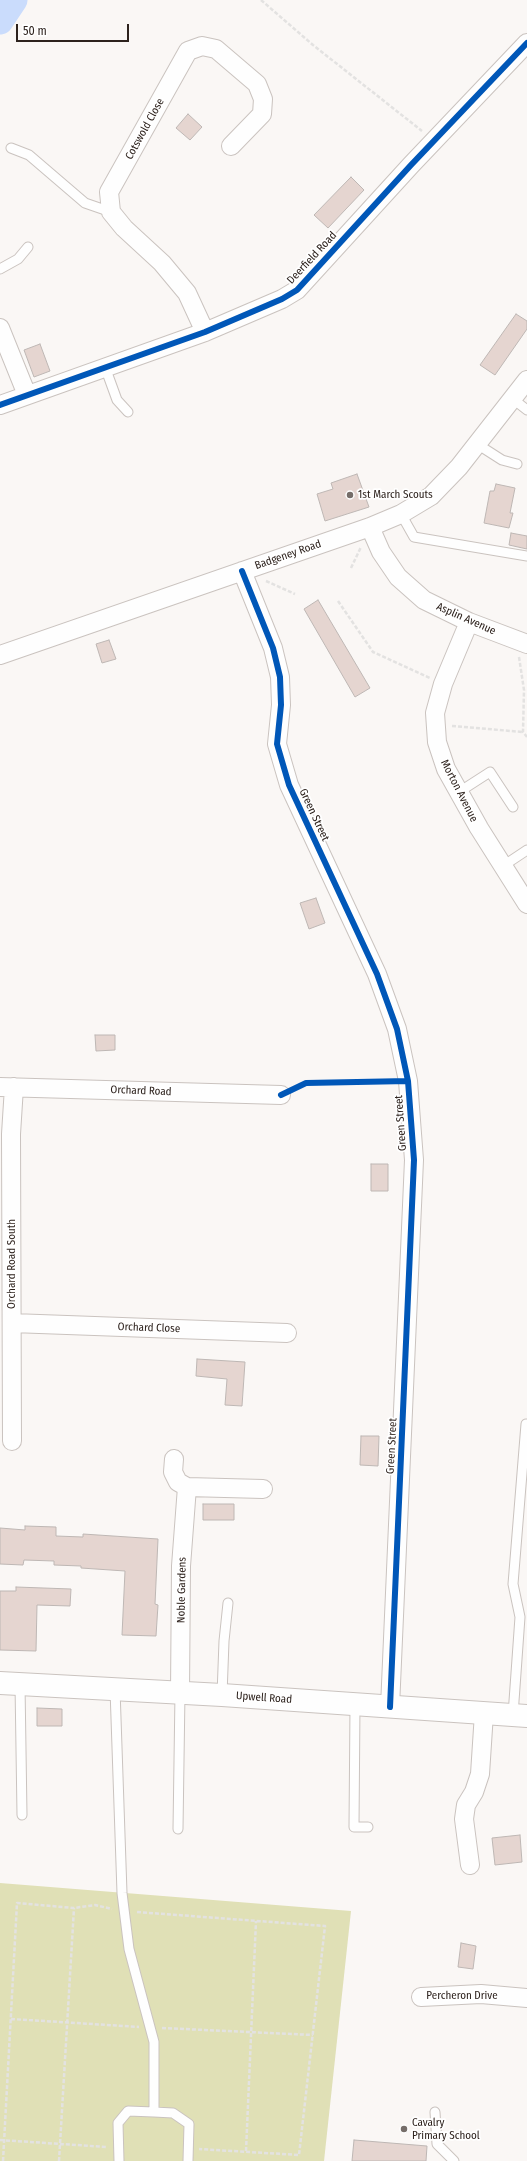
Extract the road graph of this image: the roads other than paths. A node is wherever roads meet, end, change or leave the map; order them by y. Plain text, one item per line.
1 (527, 43) edge
2 (231, 146) dead end
3 (12, 148) dead end
4 (111, 212) junction
5 (28, 246) dead end
6 (0, 269) edge
7 (0, 328) edge
8 (205, 332) junction
9 (105, 367) junction
10 (527, 380) edge
11 (27, 395) junction
12 (512, 399) junction
13 (0, 405) edge
14 (527, 410) edge
15 (128, 412) dead end
16 (477, 444) junction
17 (517, 464) dead end
18 (401, 514) junction
19 (370, 527) junction
20 (527, 556) edge
21 (242, 571) junction
22 (469, 622) junction
23 (522, 642) edge
24 (0, 655) edge
25 (459, 792) junction
26 (513, 807) dead end
27 (527, 850) edge
28 (503, 866) junction
29 (527, 904) edge
30 (7, 1087) edge
31 (282, 1095) dead end
32 (12, 1323) junction
33 (287, 1333) dead end
34 (526, 1424) dead end
35 (12, 1441) dead end
36 (174, 1459) dead end
37 (187, 1487) junction
38 (263, 1489) dead end
39 (228, 1603) dead end
40 (10, 1684) edge
41 (115, 1689) junction
42 (180, 1693) junction
43 (222, 1695) junction
44 (355, 1705) junction
45 (390, 1707) junction
46 (484, 1713) junction
47 (520, 1716) edge
48 (22, 1815) dead end
49 (368, 1827) dead end
50 (178, 1829) dead end
51 (470, 1865) dead end
52 (421, 1996) dead end
53 (527, 1998) edge
54 (154, 2112) junction
55 (435, 2112) dead end
56 (119, 2161) edge
57 (188, 2161) edge
58 (454, 2161) edge

1 - 8 street, Deerfield Road
2 - 4 street, Cotswold Close
3 - 4 lane
4 - 8 street
5 - 6 lane
7 - 11 street
8 - 9 street, Deerfield Road
9 - 11 street, Deerfield Road
9 - 15 lane
10 - 12 street, Badgeney Road
11 - 13 street, Deerfield Road
12 - 14 lane
12 - 16 street, Badgeney Road
16 - 17 lane
16 - 18 street, Badgeney Road
18 - 19 street, Badgeney Road
18 - 20 lane
19 - 21 street, Badgeney Road
19 - 22 street, Asplin Avenue
21 - 24 street, Badgeney Road
21 - 45 street, Green Street
22 - 23 street, Asplin Avenue
22 - 25 street, Morton Avenue
25 - 26 lane
25 - 28 street, Morton Avenue
27 - 28 lane
28 - 29 street, Morton Avenue
30 - 31 street, Orchard Road
30 - 32 street, Orchard Road South
32 - 33 street, Orchard Close
32 - 35 street, Orchard Road South
34 - 47 lane
36 - 37 street
37 - 38 street
37 - 42 street, Noble Gardens
39 - 43 lane
40 - 41 main road, Upwell Road
40 - 48 lane
41 - 42 main road, Upwell Road
41 - 54 lane
42 - 43 main road, Upwell Road
42 - 50 lane
43 - 44 main road, Upwell Road
44 - 45 main road, Upwell Road
44 - 49 lane
45 - 46 main road, Upwell Road
46 - 47 main road, Upwell Road
46 - 51 street
52 - 53 street, Percheron Drive
54 - 56 lane
54 - 57 lane
55 - 58 lane

